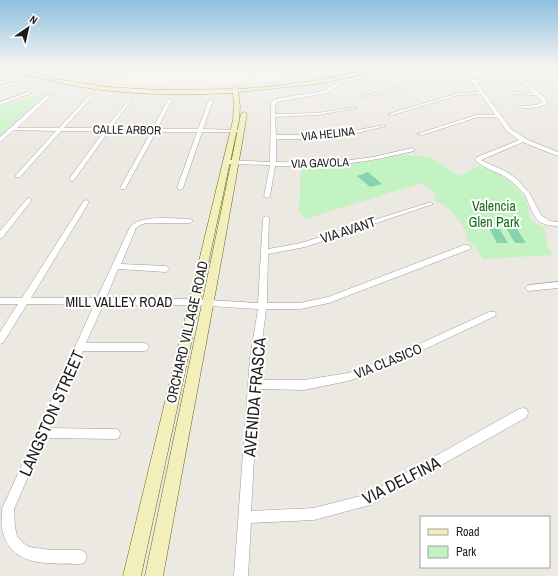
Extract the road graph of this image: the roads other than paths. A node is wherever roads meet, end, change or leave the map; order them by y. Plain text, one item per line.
1 (30, 94) dead end
2 (238, 94) edge
3 (240, 94) edge
4 (312, 94) edge
5 (375, 94) edge
6 (462, 94) edge
7 (483, 94) edge
8 (537, 94) edge
9 (49, 96) dead end
10 (90, 96) dead end
11 (363, 97) dead end
12 (130, 99) dead end
13 (170, 100) dead end
14 (210, 100) dead end
15 (0, 104) edge
16 (355, 108) dead end
17 (522, 108) dead end
18 (390, 114) dead end
19 (273, 116) junction
20 (499, 116) junction
21 (384, 126) dead end
22 (13, 129) junction
23 (60, 129) junction
24 (108, 130) junction
25 (154, 130) junction
26 (200, 131) junction
27 (237, 131) junction
28 (420, 134) dead end
29 (272, 137) junction
30 (0, 140) edge
31 (523, 140) junction
32 (412, 150) dead end
33 (558, 154) edge
34 (230, 162) junction
35 (273, 164) junction
36 (18, 176) dead end
37 (72, 179) dead end
38 (124, 188) dead end
39 (180, 188) dead end
40 (267, 196) dead end
41 (29, 200) dead end
42 (86, 202) dead end
43 (430, 204) dead end
44 (266, 218) dead end
45 (190, 221) dead end
46 (558, 224) edge
47 (0, 236) edge
48 (467, 247) dead end
49 (265, 252) junction
50 (116, 266) junction
51 (166, 269) dead end
52 (558, 285) edge
53 (529, 288) dead end
54 (0, 301) edge
55 (24, 301) junction
56 (194, 302) junction
57 (100, 303) junction
58 (209, 303) junction
59 (262, 306) junction
60 (492, 314) dead end
61 (0, 340) edge
62 (80, 346) junction
63 (144, 347) dead end
64 (253, 384) junction
65 (524, 413) dead end
66 (42, 433) junction
67 (115, 434) dead end
68 (245, 517) junction
69 (80, 557) dead end
70 (132, 576) edge
71 (154, 576) edge
72 (241, 576) edge

1 - 15 street
2 - 27 main road, ORCHARD VILLAGE ROAD
3 - 27 main road, ORCHARD VILLAGE ROAD
4 - 19 street
5 - 11 street
6 - 18 street
7 - 20 street
8 - 17 street
9 - 22 street
10 - 23 street
12 - 24 street
13 - 25 street
14 - 26 street
16 - 19 street
19 - 29 street
20 - 28 street
20 - 31 street
21 - 29 street, VIA HELINA
22 - 23 street, CALLE ARBOR
22 - 30 street
23 - 24 street, CALLE ARBOR
23 - 36 street
24 - 25 street, CALLE ARBOR
24 - 37 street
25 - 26 street, CALLE ARBOR
25 - 38 street
26 - 27 street, CALLE ARBOR
26 - 39 street
27 - 34 main road, ORCHARD VILLAGE ROAD
29 - 35 street
31 - 33 street
31 - 46 street
32 - 35 street, VIA GAVOLA
34 - 35 street, VIA GAVOLA
34 - 56 main road, ORCHARD VILLAGE ROAD
34 - 58 main road, ORCHARD VILLAGE ROAD
35 - 40 street
41 - 47 street
42 - 55 street
43 - 49 street, VIA AVANT
44 - 49 street, AVENIDA FRASCA
45 - 50 street, LANGSTON STREET
48 - 59 street, MILL VALLEY ROAD
49 - 59 street, AVENIDA FRASCA
50 - 51 street
50 - 57 street, LANGSTON STREET
52 - 53 street
54 - 55 street, MILL VALLEY ROAD
55 - 57 street, MILL VALLEY ROAD
55 - 61 street
56 - 57 street, MILL VALLEY ROAD
56 - 58 street, MILL VALLEY ROAD
56 - 70 main road, ORCHARD VILLAGE ROAD
57 - 62 street, LANGSTON STREET
58 - 59 street, MILL VALLEY ROAD
58 - 71 main road, ORCHARD VILLAGE ROAD
59 - 64 street, AVENIDA FRASCA
60 - 64 street, VIA CLASICO
62 - 63 street
62 - 66 street, LANGSTON STREET
64 - 68 street, AVENIDA FRASCA
65 - 68 street, VIA DELFINA
66 - 67 street
66 - 69 street, LANGSTON STREET
68 - 72 street, AVENIDA FRASCA

